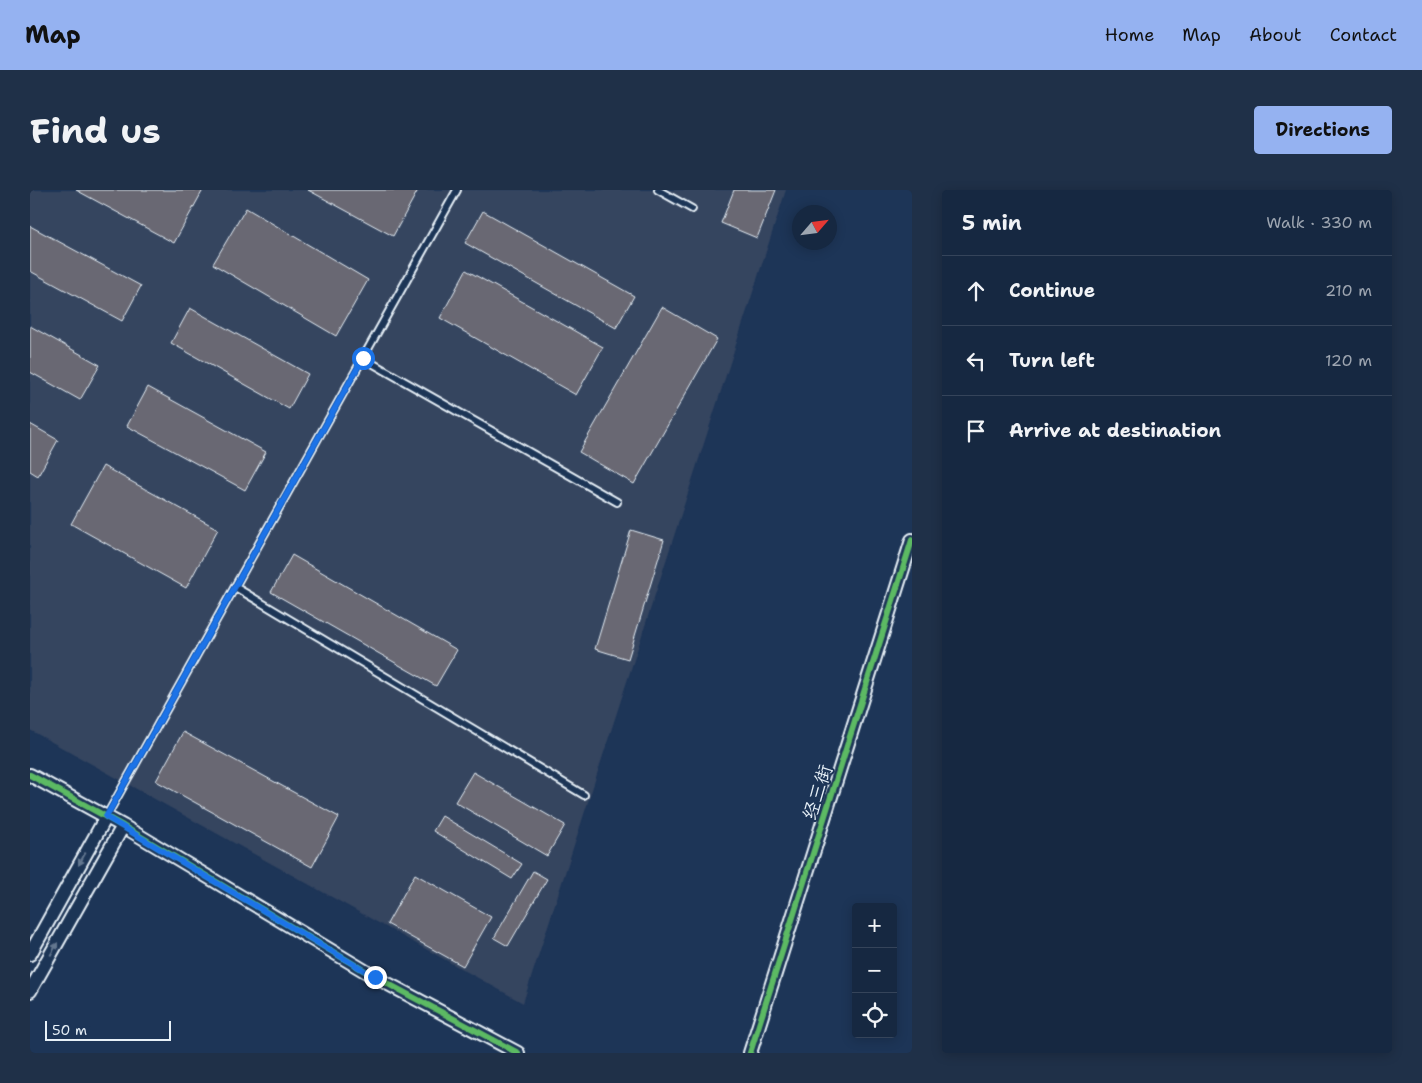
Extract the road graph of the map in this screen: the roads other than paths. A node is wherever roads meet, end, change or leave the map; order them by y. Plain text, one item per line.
1 (457, 190) edge
2 (658, 190) edge
3 (692, 210) dead end
4 (363, 358) junction
5 (617, 502) dead end
6 (912, 540) edge
7 (234, 588) junction
8 (30, 775) edge
9 (584, 795) dead end
10 (106, 817) junction
11 (123, 826) junction
12 (30, 954) edge
13 (30, 991) edge
14 (518, 1053) edge
15 (750, 1053) edge

1 - 4 lane
2 - 3 lane
4 - 5 lane
4 - 7 lane
6 - 15 street, 经三街
7 - 9 lane
7 - 10 lane
8 - 10 street
10 - 11 street
10 -> 12 street
13 -> 11 street
11 - 14 street

